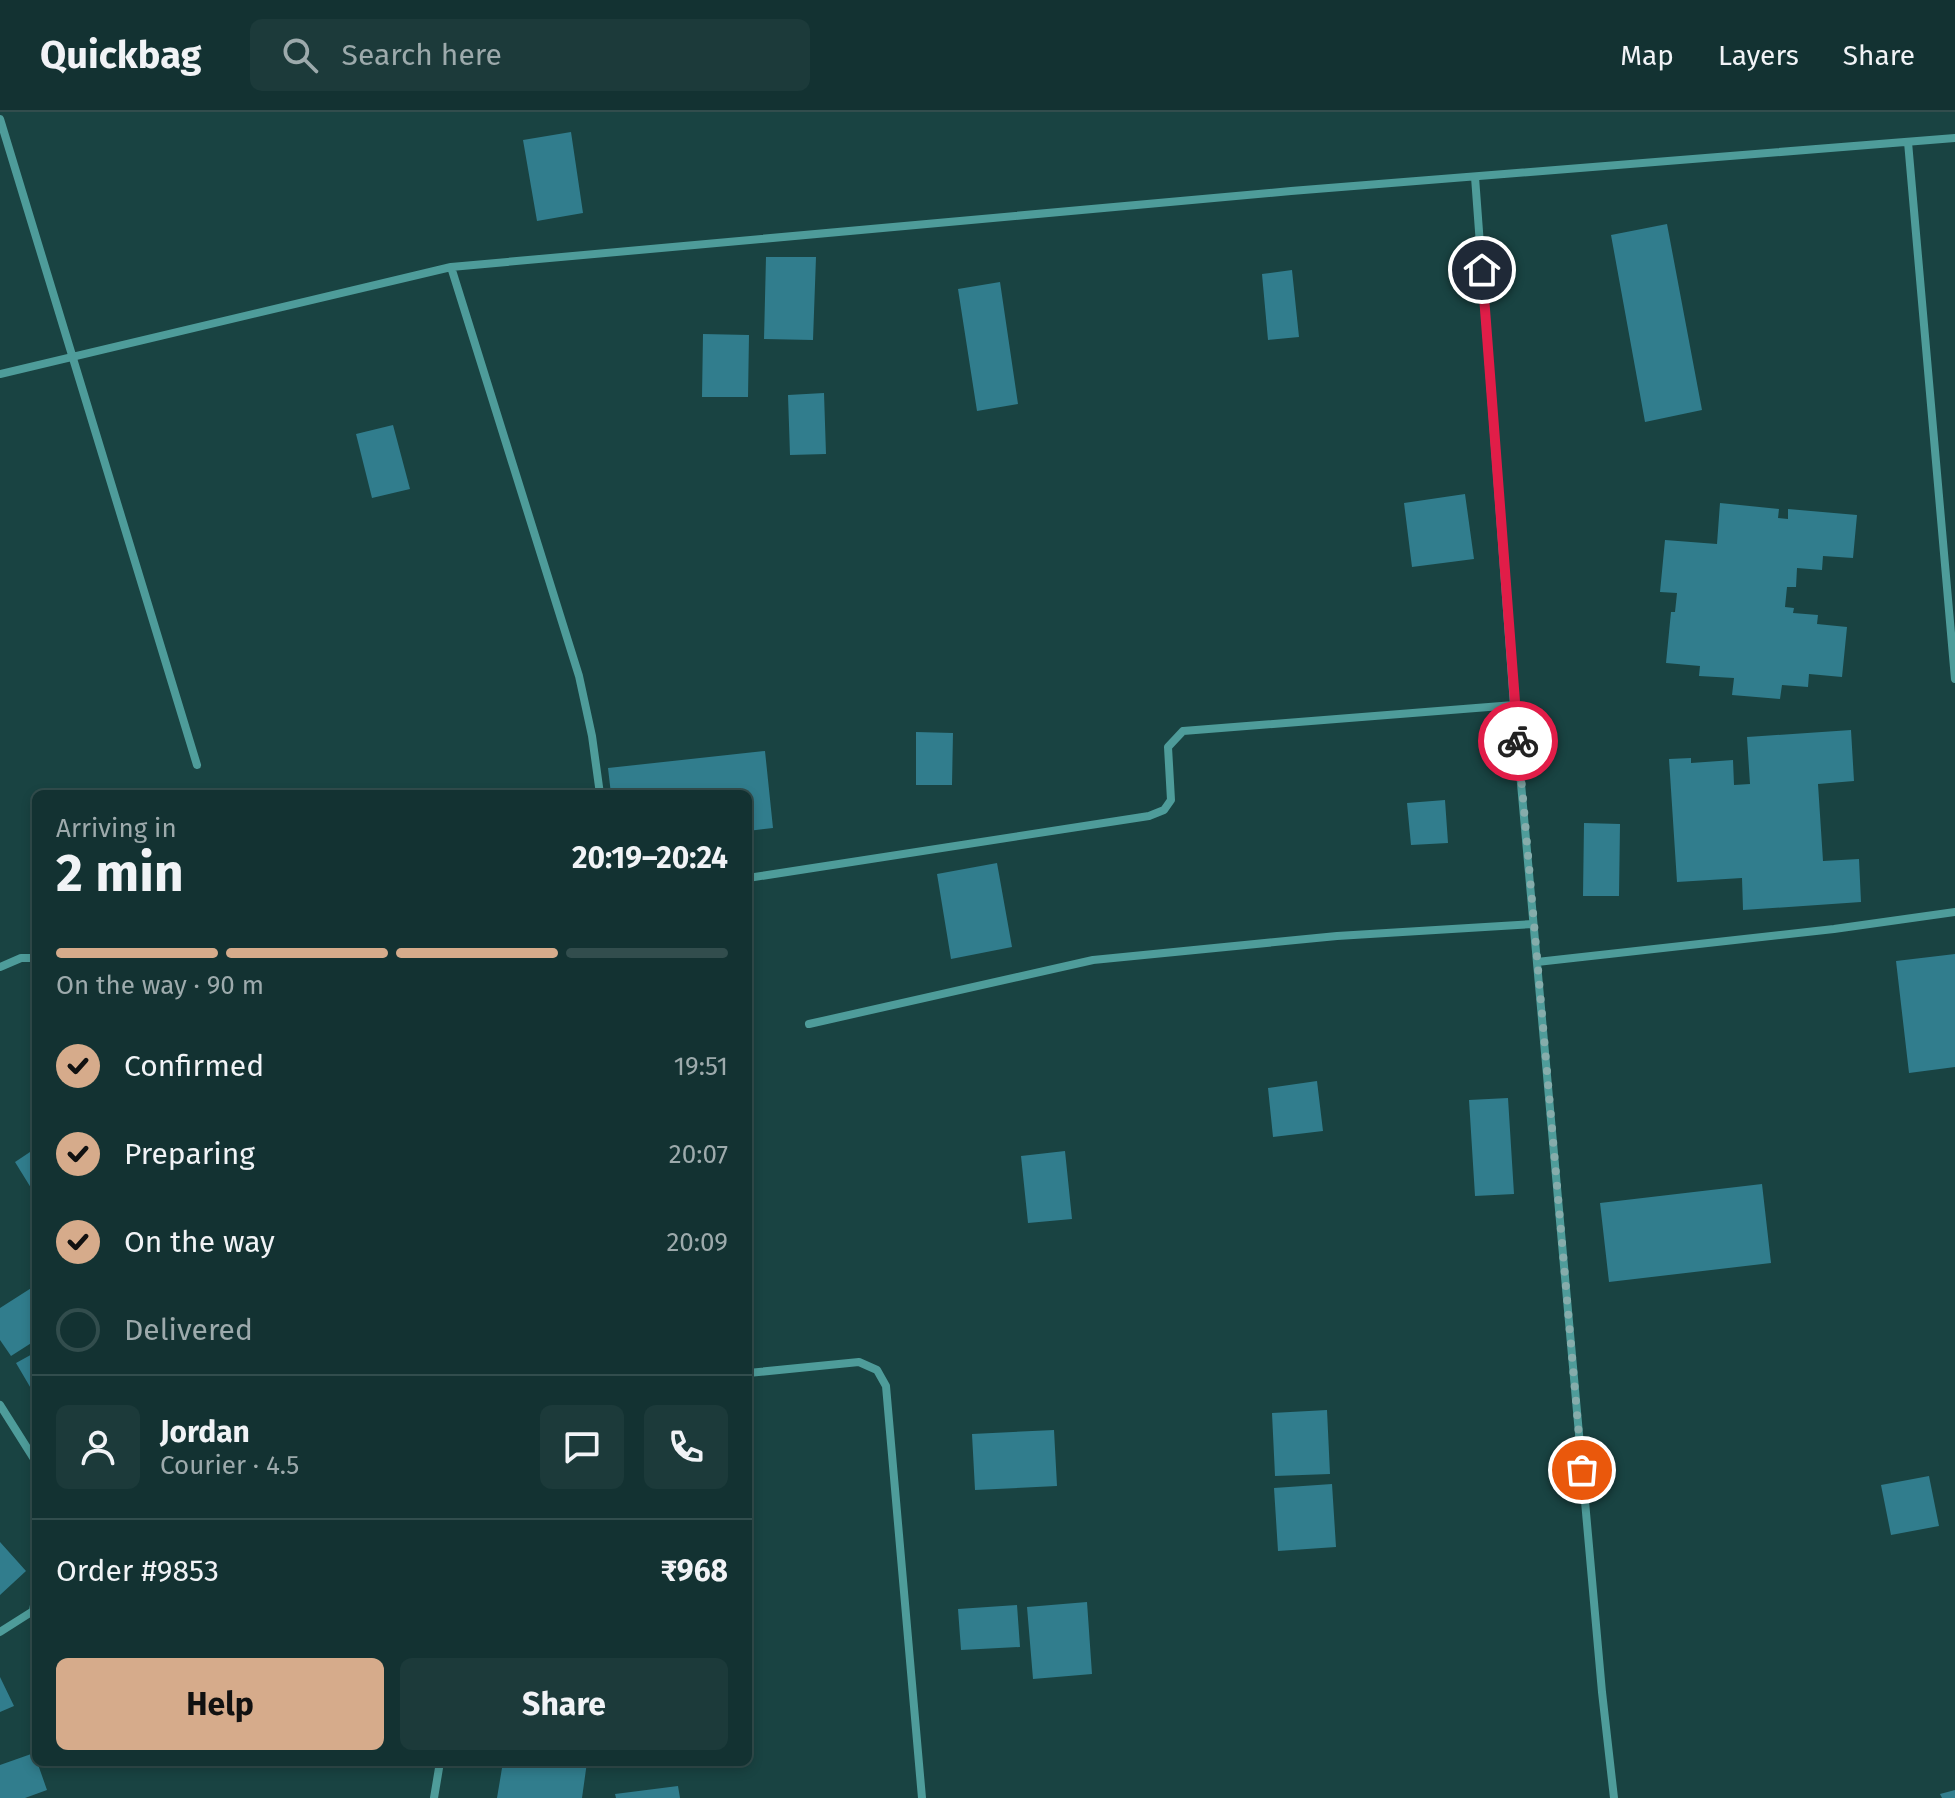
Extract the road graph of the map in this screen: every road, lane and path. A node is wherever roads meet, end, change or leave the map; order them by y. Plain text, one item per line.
1 (0, 119) edge
2 (1955, 138) edge
3 (1908, 142) junction
4 (1475, 177) junction
5 (451, 267) junction
6 (71, 359) junction
7 (0, 374) edge
8 (1955, 679) edge
9 (1514, 705) junction
10 (197, 765) dead end
11 (599, 790) edge
12 (752, 877) edge
13 (1955, 912) edge
14 (1533, 924) junction
15 (32, 958) edge
16 (1537, 962) junction
17 (0, 967) edge
18 (809, 1024) dead end
19 (752, 1373) edge
20 (0, 1405) edge
21 (32, 1456) edge
22 (32, 1613) edge
23 (0, 1632) edge
24 (439, 1766) edge
25 (434, 1798) edge
26 (922, 1798) edge
27 (1614, 1798) edge

1 - 6 street
2 - 3 street
3 - 4 street
3 - 8 street
4 - 5 street
4 - 9 street
5 - 6 street
5 - 11 street
6 - 7 street
6 - 10 street
9 - 12 street
9 - 14 street
13 - 16 street
14 - 16 street
14 - 18 street
15 - 17 street
16 - 27 street
19 - 26 street
20 - 21 street
22 - 23 street
24 - 25 street

